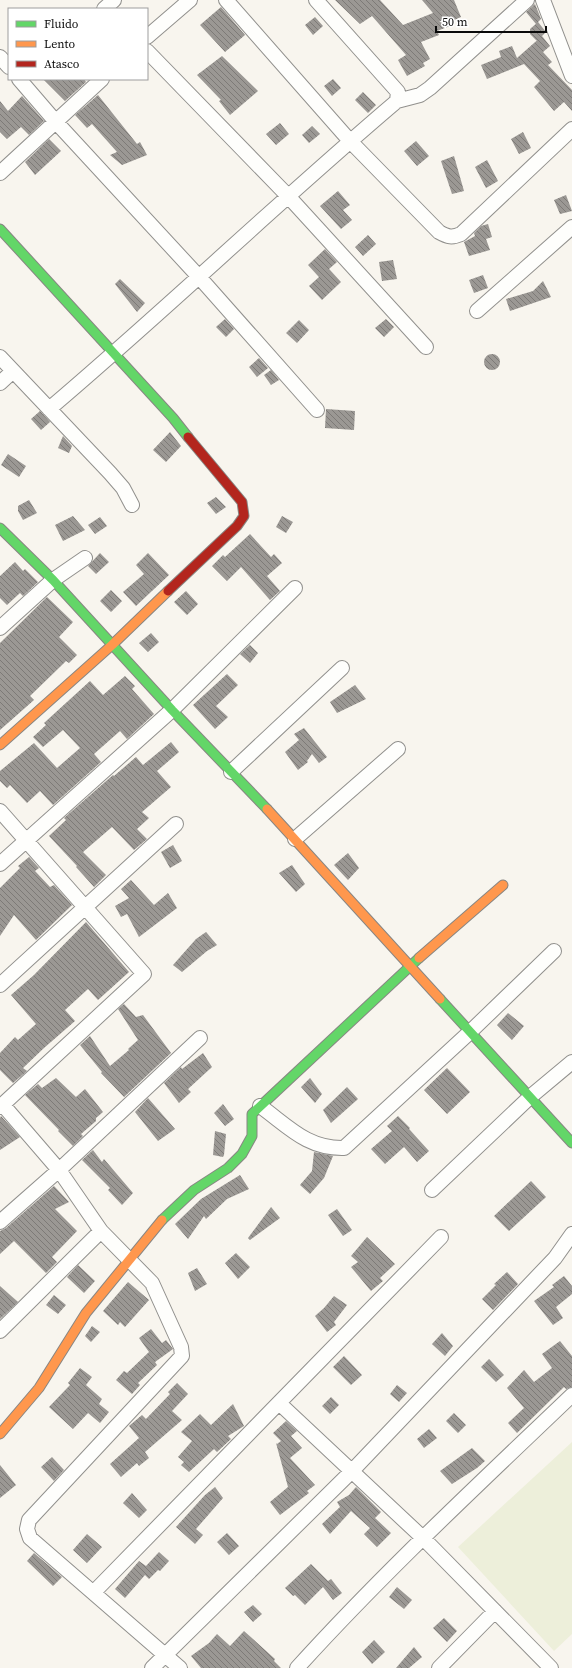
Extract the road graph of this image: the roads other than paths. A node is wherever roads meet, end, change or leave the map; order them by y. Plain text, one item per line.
1 (114, 0) edge
2 (190, 0) edge
3 (226, 0) edge
4 (316, 0) edge
5 (527, 0) edge
6 (543, 0) edge
7 (105, 8) edge
8 (148, 36) edge
9 (148, 52) edge
10 (0, 57) edge
11 (8, 66) edge
12 (572, 76) edge
13 (101, 80) edge
14 (23, 81) edge
15 (397, 101) junction
16 (56, 122) junction
17 (572, 129) edge
18 (350, 141) junction
19 (0, 173) edge
20 (288, 196) junction
21 (572, 227) edge
22 (0, 229) edge
23 (200, 278) junction
24 (476, 311) dead end
25 (426, 347) dead end
26 (115, 354) junction
27 (0, 357) edge
28 (13, 371) junction
29 (0, 383) edge
30 (49, 410) junction
31 (317, 410) dead end
32 (132, 505) dead end
33 (0, 528) edge
34 (84, 558) dead end
35 (53, 580) junction
36 (295, 588) dead end
37 (0, 628) edge
38 (112, 645) junction
39 (342, 668) dead end
40 (172, 710) junction
41 (0, 745) edge
42 (398, 748) dead end
43 (232, 772) junction
44 (0, 811) edge
45 (176, 824) dead end
46 (295, 839) junction
47 (26, 841) junction
48 (0, 864) edge
49 (503, 885) dead end
50 (85, 908) junction
51 (554, 951) dead end
52 (410, 966) junction
53 (0, 985) edge
54 (470, 1032) junction
55 (200, 1038) dead end
56 (572, 1062) edge
57 (530, 1097) junction
58 (2, 1106) edge
59 (260, 1106) junction
60 (572, 1144) edge
61 (59, 1170) junction
62 (432, 1190) dead end
63 (0, 1222) edge
64 (100, 1231) junction
65 (572, 1234) edge
66 (441, 1237) dead end
67 (129, 1261) junction
68 (0, 1331) edge
69 (572, 1395) edge
70 (279, 1403) junction
71 (0, 1434) edge
72 (352, 1470) junction
73 (423, 1538) junction
74 (94, 1592) junction
75 (495, 1611) junction
76 (165, 1655) junction
77 (152, 1668) edge
78 (180, 1668) edge
79 (297, 1668) edge
80 (438, 1668) edge
81 (551, 1668) edge

1 - 7 street
2 - 8 street
3 - 18 street
4 - 15 street
5 - 15 street
6 - 12 street
9 - 20 street
10 - 11 street
13 - 16 street
14 - 16 street
15 - 18 street
16 - 19 street
16 - 23 street
17 - 18 street
18 - 20 street
20 - 23 street
20 - 25 street
21 - 24 street
22 - 26 street
23 - 26 street
23 - 31 street
26 - 30 street
26 - 38 street
27 - 28 street
28 - 29 street
28 - 30 street
30 - 32 street
33 - 35 street
34 - 35 street
35 - 37 street
35 - 38 street
36 - 40 street
38 - 40 street
38 - 41 street
39 - 43 street
40 - 43 street
40 - 47 street
42 - 46 street
43 - 46 street
44 - 47 street
45 - 50 street
46 - 52 street
47 - 48 street
47 - 50 street
49 - 52 street
50 - 53 street
50 - 58 street
51 - 54 street
52 - 54 street
52 - 59 street
54 - 57 street
54 - 59 street
55 - 61 street
56 - 57 street
57 - 60 street
57 - 62 street
58 - 61 street
59 - 67 street
61 - 63 street
61 - 64 street
64 - 67 street
64 - 68 street
65 - 72 street
66 - 70 street
67 - 71 street
67 - 74 street
69 - 73 street
70 - 72 street
70 - 74 street
72 - 73 street
72 - 76 street
73 - 75 street
73 - 79 street
74 - 76 street
75 - 80 street
75 - 81 street
76 - 77 street
76 - 78 street

